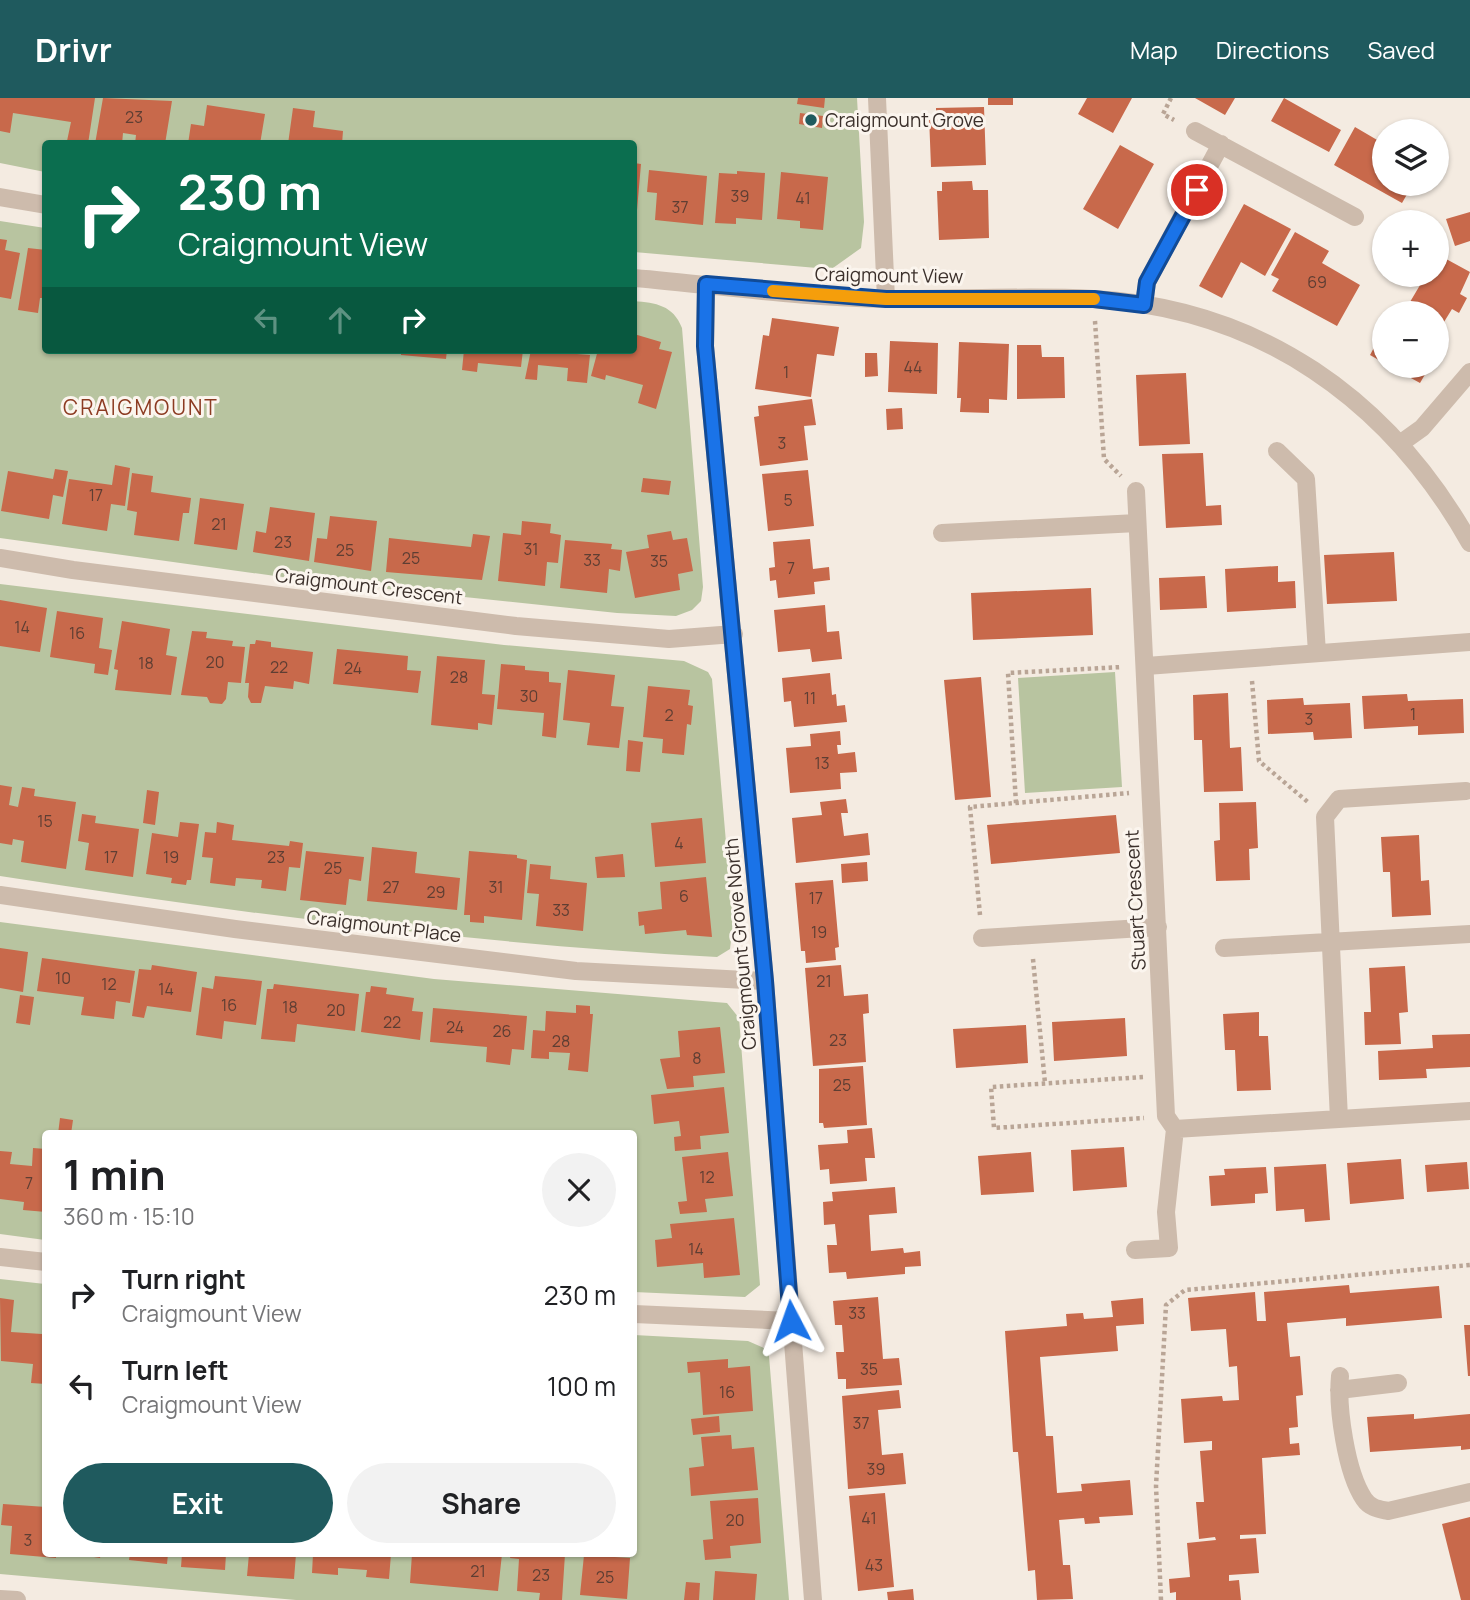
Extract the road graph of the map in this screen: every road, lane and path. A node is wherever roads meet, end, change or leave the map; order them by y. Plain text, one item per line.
1 (877, 98) edge
2 (1195, 131) dead end
3 (1221, 144) junction
4 (0, 197) edge
5 (42, 204) edge
6 (1355, 217) dead end
7 (637, 278) edge
8 (706, 284) junction
9 (886, 299) junction
10 (1094, 299) junction
11 (1144, 305) junction
12 (1470, 372) edge
13 (1401, 443) junction
14 (1277, 451) dead end
15 (1136, 491) joint
16 (1137, 523) junction
17 (942, 533) dead end
18 (1470, 542) edge
19 (0, 558) edge
20 (734, 634) junction
21 (1470, 642) edge
22 (1318, 653) junction
23 (1250, 658) junction
24 (1146, 666) junction
25 (1466, 791) dead end
26 (1150, 792) junction
27 (1016, 803) junction
28 (1325, 817) junction
29 (0, 895) edge
30 (1158, 927) junction
31 (1470, 934) edge
32 (1031, 935) junction
33 (982, 939) joint
34 (1332, 941) junction
35 (1224, 948) dead end
36 (765, 981) junction
37 (1164, 1075) junction
38 (1045, 1083) junction
39 (1470, 1111) edge
40 (1339, 1119) junction
41 (1171, 1123) junction
42 (1135, 1250) dead end
43 (0, 1257) edge
44 (42, 1262) edge
45 (1470, 1265) edge
46 (637, 1314) edge
47 (791, 1321) junction
48 (1398, 1383) dead end
49 (1470, 1492) edge
50 (0, 1599) edge
51 (18, 1600) edge
52 (813, 1600) edge
53 (1161, 1600) edge

1 - 9 street
2 - 3 street
3 - 6 street
3 - 11 street
4 - 5 street
7 - 8 street, Craigmount View
8 - 9 street, Craigmount View
8 - 20 street, Craigmount Grove North
9 - 10 street, Craigmount View
10 - 11 street, Craigmount View
10 - 15 path
11 - 13 street, Craigmount View
12 - 13 street
13 - 18 street, Craigmount View
14 - 22 street
15 - 16 street, Stuart Crescent
16 - 17 street
16 - 24 street, Stuart Crescent
19 - 20 street, Craigmount Crescent
20 - 36 street, Craigmount Grove North
21 - 22 street
22 - 23 street
23 - 24 street
23 - 28 path
24 - 26 street, Stuart Crescent
24 - 27 path
25 - 28 street
26 - 27 path
26 - 30 street, Stuart Crescent
27 - 33 path
28 - 34 street
29 - 36 street, Craigmount Place
30 - 32 street
30 - 37 street, Stuart Crescent
31 - 34 street
32 - 33 street
32 - 38 path
34 - 35 street
34 - 40 street
36 - 47 street, Craigmount Grove North
37 - 38 path
37 - 41 street, Stuart Crescent
38 - 41 path
39 - 40 street
40 - 41 street
41 - 42 street, Stuart Crescent
43 - 44 street
45 - 53 path
46 - 47 street
47 - 52 street, Craigmount Grove North
48 - 49 street
50 - 51 street

